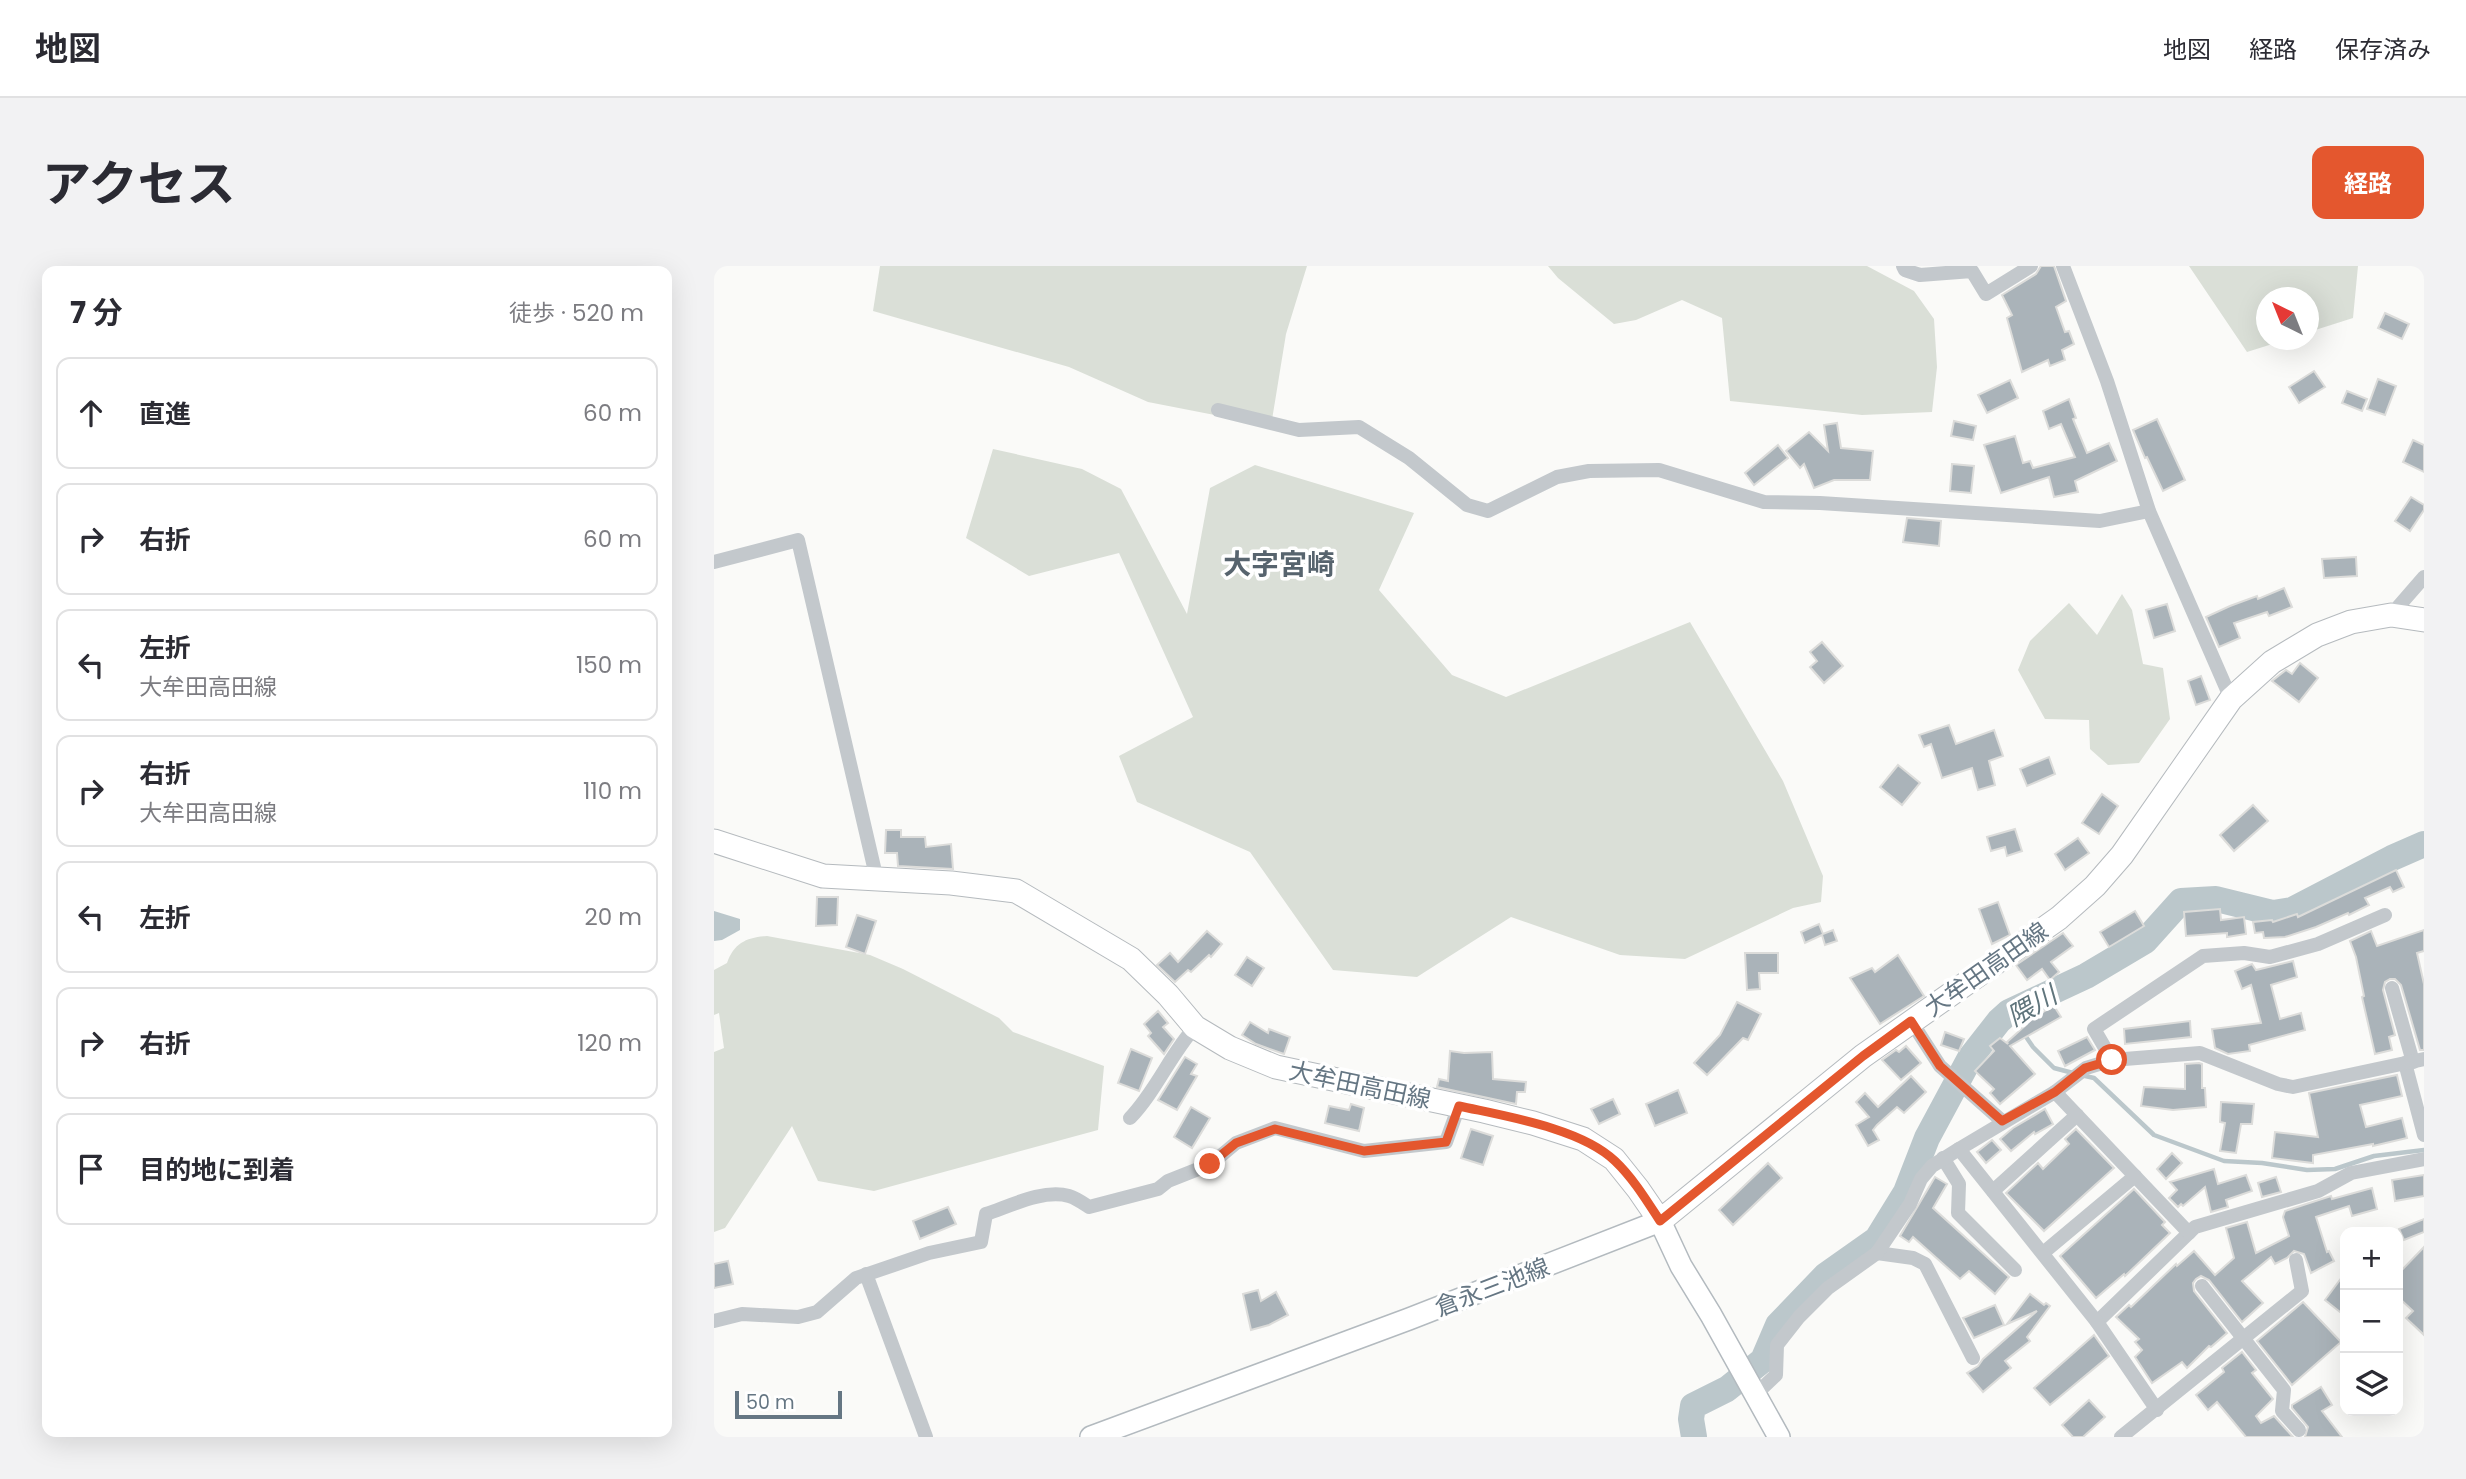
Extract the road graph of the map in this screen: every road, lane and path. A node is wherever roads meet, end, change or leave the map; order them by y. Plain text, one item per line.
1 (1903, 266) edge
2 (2031, 266) edge
3 (2063, 266) edge
4 (1218, 410) dead end
5 (2149, 511) junction
6 (714, 562) edge
7 (2424, 577) edge
8 (2391, 615) junction
9 (2424, 620) edge
10 (2231, 699) junction
11 (714, 841) edge
12 (877, 880) junction
13 (2385, 915) dead end
14 (2392, 988) dead end
15 (1911, 1021) junction
16 (1195, 1027) junction
17 (2112, 1060) junction
18 (2414, 1061) edge
19 (2055, 1092) junction
20 (1459, 1106) junction
21 (2077, 1115) junction
22 (1130, 1118) dead end
23 (2002, 1121) junction
24 (2424, 1135) edge
25 (1959, 1149) junction
26 (1943, 1158) junction
27 (2424, 1159) edge
28 (2135, 1176) junction
29 (1993, 1191) junction
30 (1660, 1221) junction
31 (2189, 1233) junction
32 (1877, 1253) junction
33 (2043, 1253) junction
34 (2296, 1260) dead end
35 (2015, 1270) dead end
36 (866, 1274) junction
37 (2202, 1286) dead end
38 (714, 1321) edge
39 (2097, 1322) junction
40 (2244, 1339) junction
41 (1973, 1358) dead end
42 (1756, 1394) junction
43 (2157, 1410) junction
44 (2299, 1430) dead end
45 (926, 1437) edge
46 (1091, 1437) edge
47 (1779, 1437) edge
48 (2121, 1437) edge

1 - 2 street
3 - 5 street
4 - 5 street
5 - 10 street
6 - 12 street
7 - 8 street
8 - 9 main road, 大牟田高田線
8 - 10 main road, 大牟田高田線
10 - 15 main road, 大牟田高田線
11 - 12 main road, 大牟田高田線
12 - 16 main road, 大牟田高田線
13 - 17 street
14 - 18 street
15 - 23 street
15 - 30 main road, 大牟田高田線
16 - 20 main road, 大牟田高田線
16 - 22 street
17 - 18 street
17 - 19 street
18 - 24 street
19 - 21 street
19 - 23 street
20 - 30 main road, 大牟田高田線
20 - 36 street
21 - 28 street
21 - 29 street
23 - 25 street
25 - 26 street
25 - 29 street
26 - 32 street
26 - 35 street
27 - 31 street
28 - 31 street
28 - 33 street
29 - 33 street
30 - 42 main road
30 - 46 main road, 倉永三池線
31 - 39 street
32 - 41 street
32 - 42 street
33 - 39 street
34 - 40 street
36 - 38 street
36 - 45 street
37 - 40 street
39 - 43 street
40 - 43 street
40 - 44 street
42 - 47 main road
43 - 48 street

